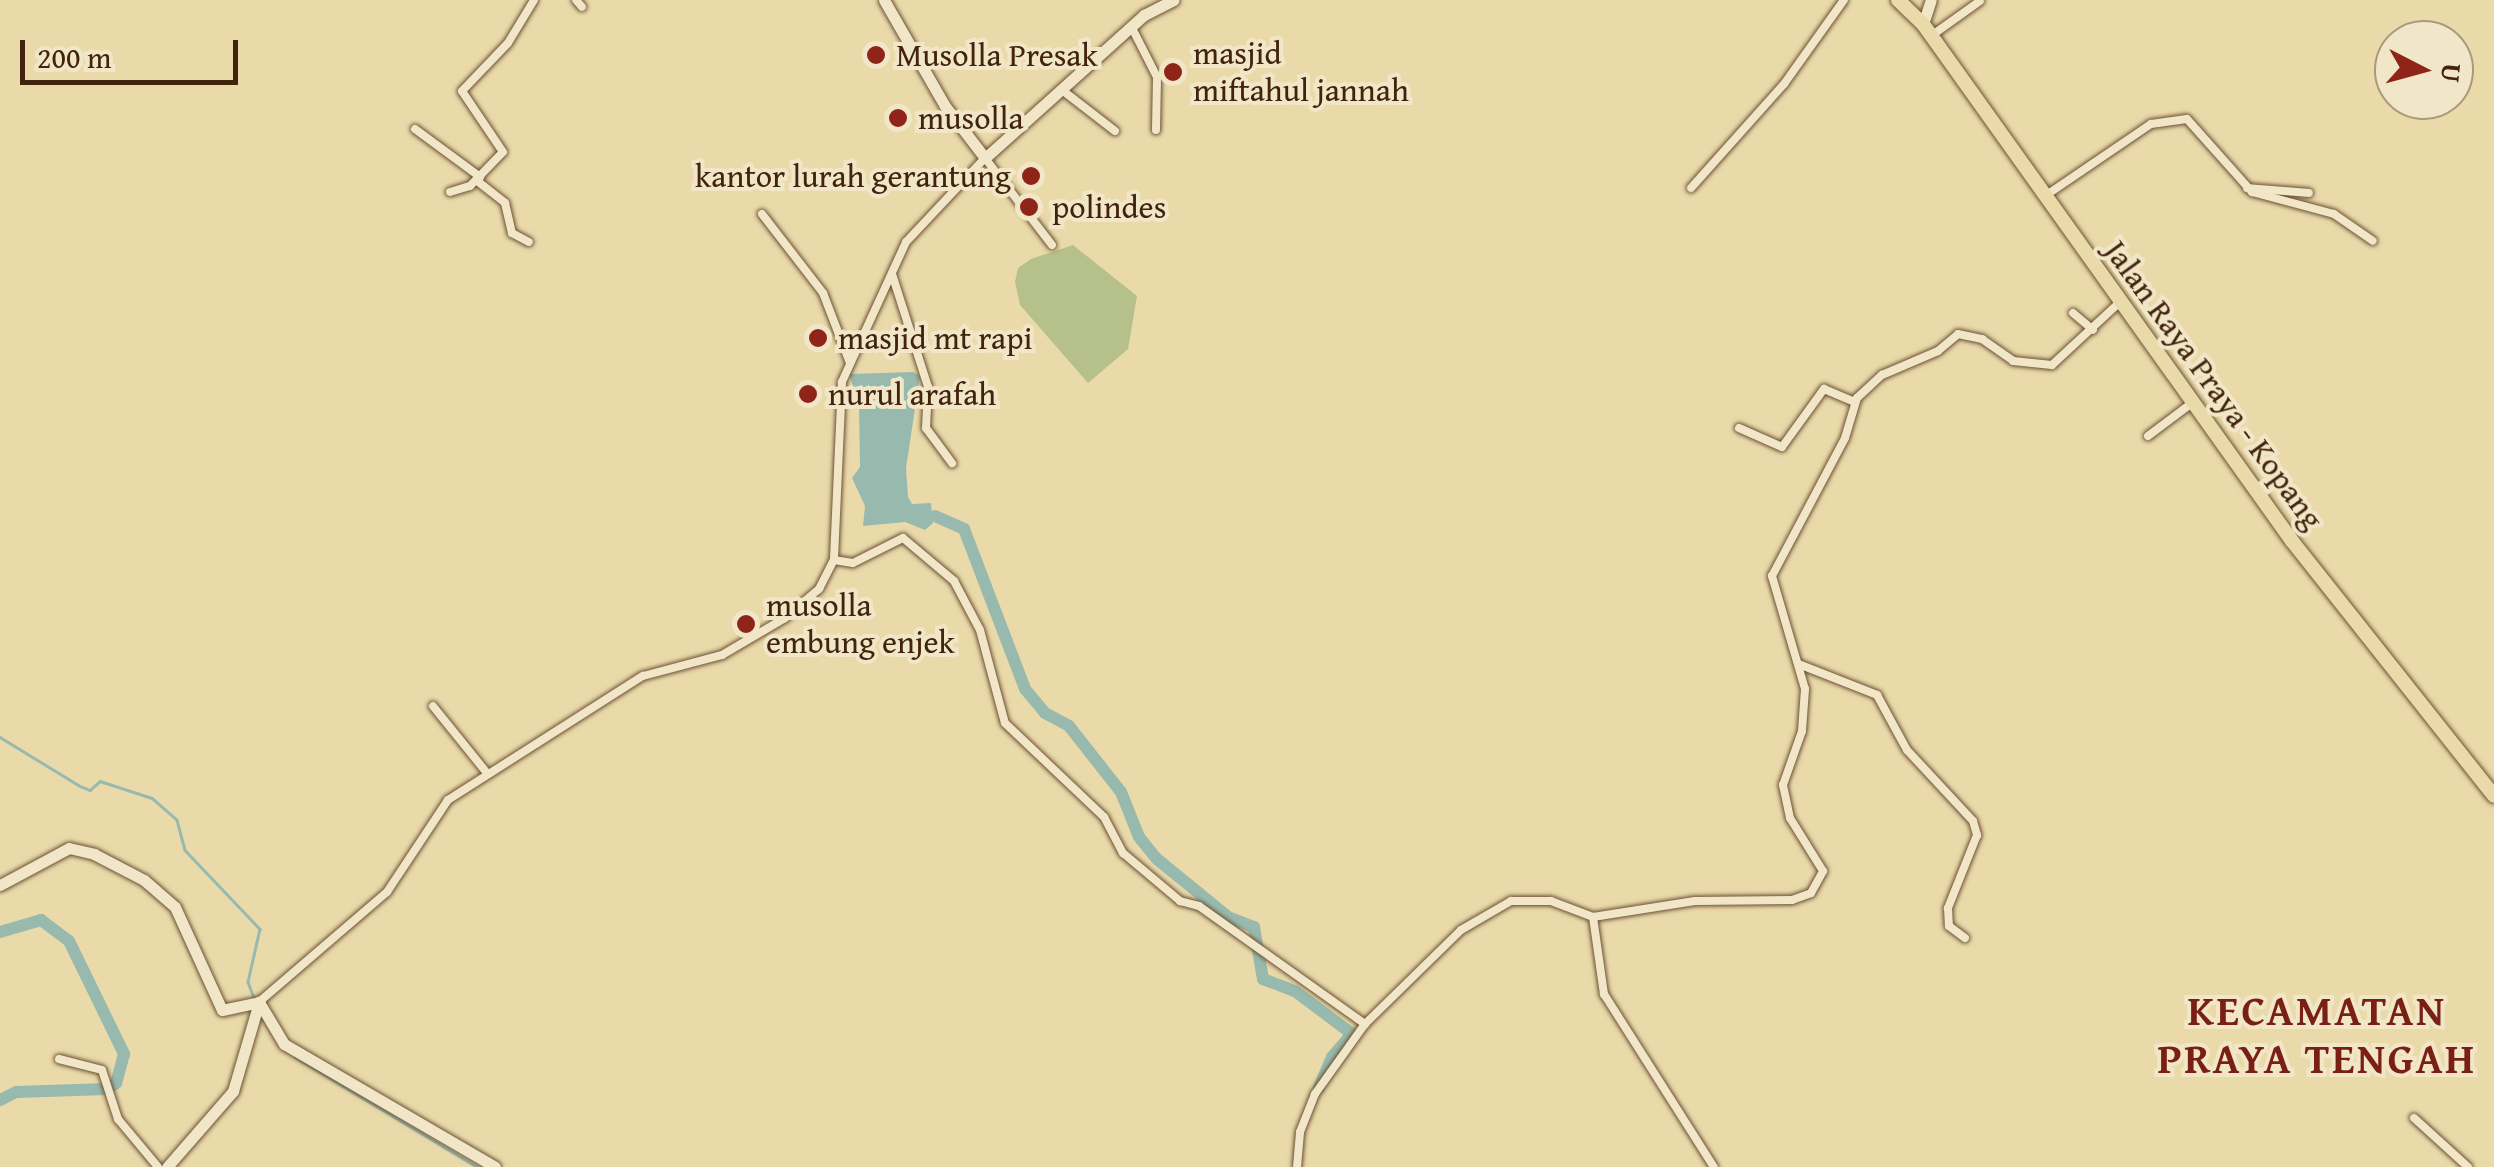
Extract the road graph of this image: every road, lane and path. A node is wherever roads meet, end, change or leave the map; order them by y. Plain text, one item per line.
1 (534, 0) edge
2 (884, 0) edge
3 (1173, 0) edge
4 (1844, 0) edge
5 (1898, 0) edge
6 (1932, 0) edge
7 (1980, 1) edge
8 (1132, 28) junction
9 (1927, 30) junction
10 (1062, 90) junction
11 (415, 129) dead end
12 (1156, 130) dead end
13 (1115, 131) dead end
14 (985, 158) junction
15 (478, 178) junction
16 (1691, 188) dead end
17 (2247, 188) junction
18 (450, 192) dead end
19 (2309, 193) dead end
20 (2045, 196) junction
21 (762, 214) dead end
22 (2373, 241) dead end
23 (529, 242) dead end
24 (1052, 245) dead end
25 (892, 274) junction
26 (2119, 303) junction
27 (2073, 313) dead end
28 (2092, 330) junction
29 (850, 364) junction
30 (1856, 402) junction
31 (2192, 403) junction
32 (1739, 428) dead end
33 (2148, 436) dead end
34 (952, 462) dead end
35 (834, 560) junction
36 (1801, 665) junction
37 (433, 706) dead end
38 (486, 772) junction
39 (2494, 796) edge
40 (0, 886) edge
41 (1594, 917) junction
42 (1964, 938) dead end
43 (259, 1002) junction
44 (1365, 1024) junction
45 (59, 1059) dead end
46 (2414, 1118) dead end
47 (480, 1164) edge
48 (158, 1167) edge
49 (168, 1167) edge
50 (495, 1167) edge
51 (1297, 1167) edge
52 (1714, 1167) edge
53 (2468, 1167) edge

1 - 15 street
2 - 14 street
3 - 8 street
4 - 16 street
5 - 9 highway, Jalan Raya Praya - Kopang
6 - 9 street
7 - 9 street
8 - 10 street
8 - 12 street
9 - 20 highway, Jalan Raya Praya - Kopang
10 - 13 street
10 - 14 street
11 - 15 street
14 - 24 street
14 - 25 street
15 - 18 street
15 - 23 street
17 - 19 street
17 - 20 street
17 - 22 street
20 - 26 highway, Jalan Raya Praya - Kopang
21 - 29 street
25 - 29 street
25 - 34 street
26 - 28 street
26 - 31 highway, Jalan Raya Praya - Kopang
27 - 28 street
28 - 30 street
29 - 35 street
30 - 32 street
30 - 36 street
31 - 33 street
31 - 39 highway, Jalan Raya Praya - Kopang
35 - 38 street
35 - 44 street
36 - 41 street
36 - 42 street
37 - 38 street
38 - 43 street
40 - 43 street
41 - 44 street
41 - 52 street
43 - 47 street
43 - 49 street
44 - 51 street
45 - 48 street
46 - 53 street
47 - 50 street

